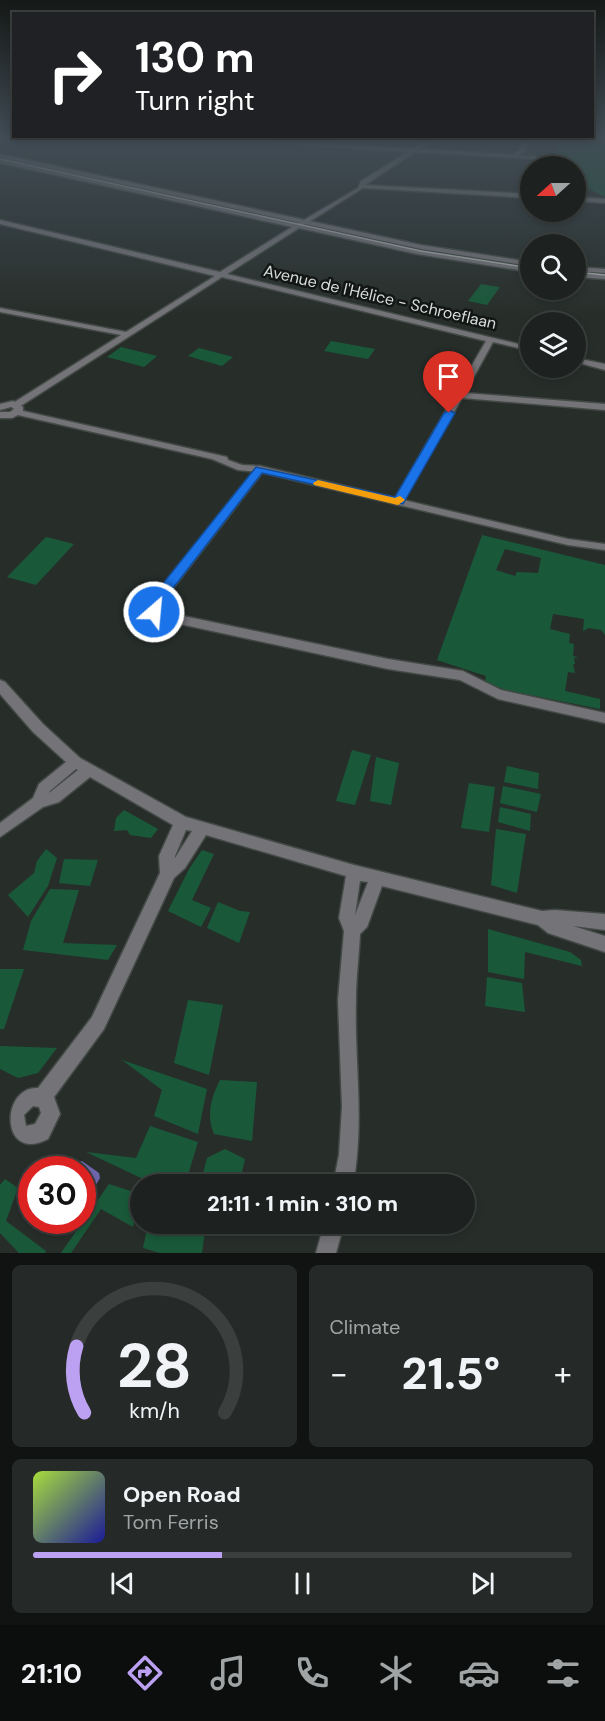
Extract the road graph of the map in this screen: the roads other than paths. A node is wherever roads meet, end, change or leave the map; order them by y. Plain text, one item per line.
1 (177, 198) edge
2 (197, 198) edge
3 (344, 198) edge
4 (586, 200) edge
5 (605, 201) edge
6 (306, 221) junction
7 (0, 222) edge
8 (298, 226) junction
9 (520, 262) edge
10 (520, 268) edge
11 (586, 270) edge
12 (605, 271) edge
13 (221, 275) junction
14 (586, 275) edge
15 (605, 277) edge
16 (0, 310) edge
17 (127, 334) junction
18 (491, 339) junction
19 (520, 346) edge
20 (586, 362) edge
21 (605, 367) edge
22 (460, 395) junction
23 (0, 407) edge
24 (605, 407) edge
25 (17, 408) junction
26 (2, 416) edge
27 (260, 470) junction
28 (398, 502) junction
29 (568, 542) junction
30 (605, 547) edge
31 (605, 555) edge
32 (0, 686) edge
33 (605, 718) edge
34 (81, 766) junction
35 (182, 822) junction
36 (202, 829) junction
37 (0, 831) edge
38 (354, 872) junction
39 (168, 873) junction
40 (377, 878) junction
41 (542, 919) junction
42 (605, 922) edge
43 (352, 931) junction
44 (605, 944) edge
45 (42, 1098) dead end
46 (345, 1174) edge
47 (331, 1234) edge
48 (326, 1253) edge

1 - 8 street
2 - 6 street
3 - 6 street
4 - 5 street
6 - 8 street
6 - 9 street
7 - 13 street, Avenue de l'Hélice - Schroeflaan
8 - 10 street
8 - 13 street
11 - 12 street
13 - 17 street
13 - 18 street, Avenue de l'Hélice - Schroeflaan
14 - 15 street
16 - 17 street
17 - 25 street
18 - 19 street, Avenue de l'Hélice - Schroeflaan
18 - 22 street
20 - 21 street
22 - 24 street
22 - 28 street
23 - 25 street
25 - 26 street
25 - 27 street
27 - 28 street
27 - 33 street
28 - 29 street
29 - 30 street
29 - 31 street
32 - 34 street
34 - 35 street
34 - 37 street
35 - 36 street
35 - 39 street
36 - 38 street
36 - 39 street
38 - 40 street
38 - 43 street
39 - 45 street
40 - 41 street
40 - 43 street
41 - 42 street
41 - 44 street
43 - 46 street
47 - 48 street

